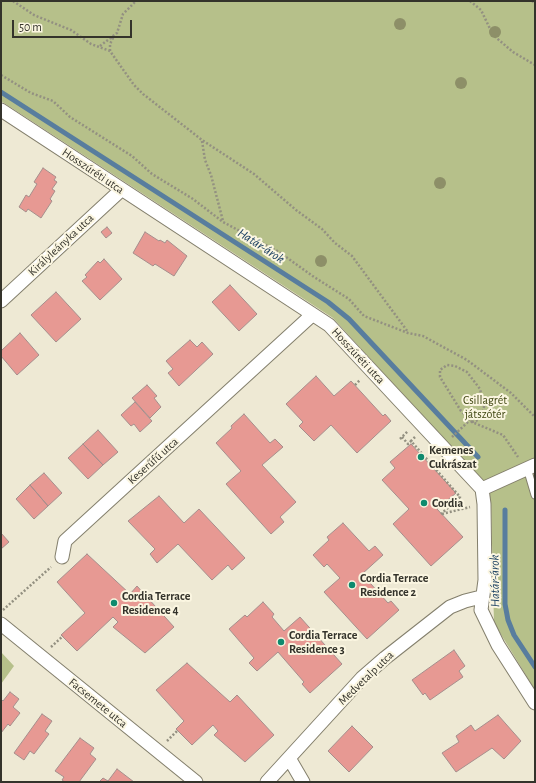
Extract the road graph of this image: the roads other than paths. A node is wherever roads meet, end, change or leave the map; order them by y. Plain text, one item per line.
1 (1, 110) edge
2 (121, 190) junction
3 (1, 301) edge
4 (312, 315) junction
5 (527, 464) edge
6 (482, 490) junction
7 (535, 495) edge
8 (62, 557) road end
9 (481, 597) junction
10 (1, 624) edge
11 (535, 703) edge
12 (289, 758) junction
13 (196, 782) edge
14 (267, 782) edge
15 (303, 782) edge

1 - 2 street, Hosszúréti utca
2 - 3 street, Királyleányka utca
2 - 4 street, Hosszúréti utca
4 - 6 street, Hosszúréti utca
4 - 8 street, Keserűfű utca
5 - 6 street
5 - 7 lane
6 - 9 street
9 - 11 street
9 - 12 street, Medvetalp utca
10 - 13 street, Facsemete utca
12 - 14 street, Medvetalp utca
12 - 15 street

